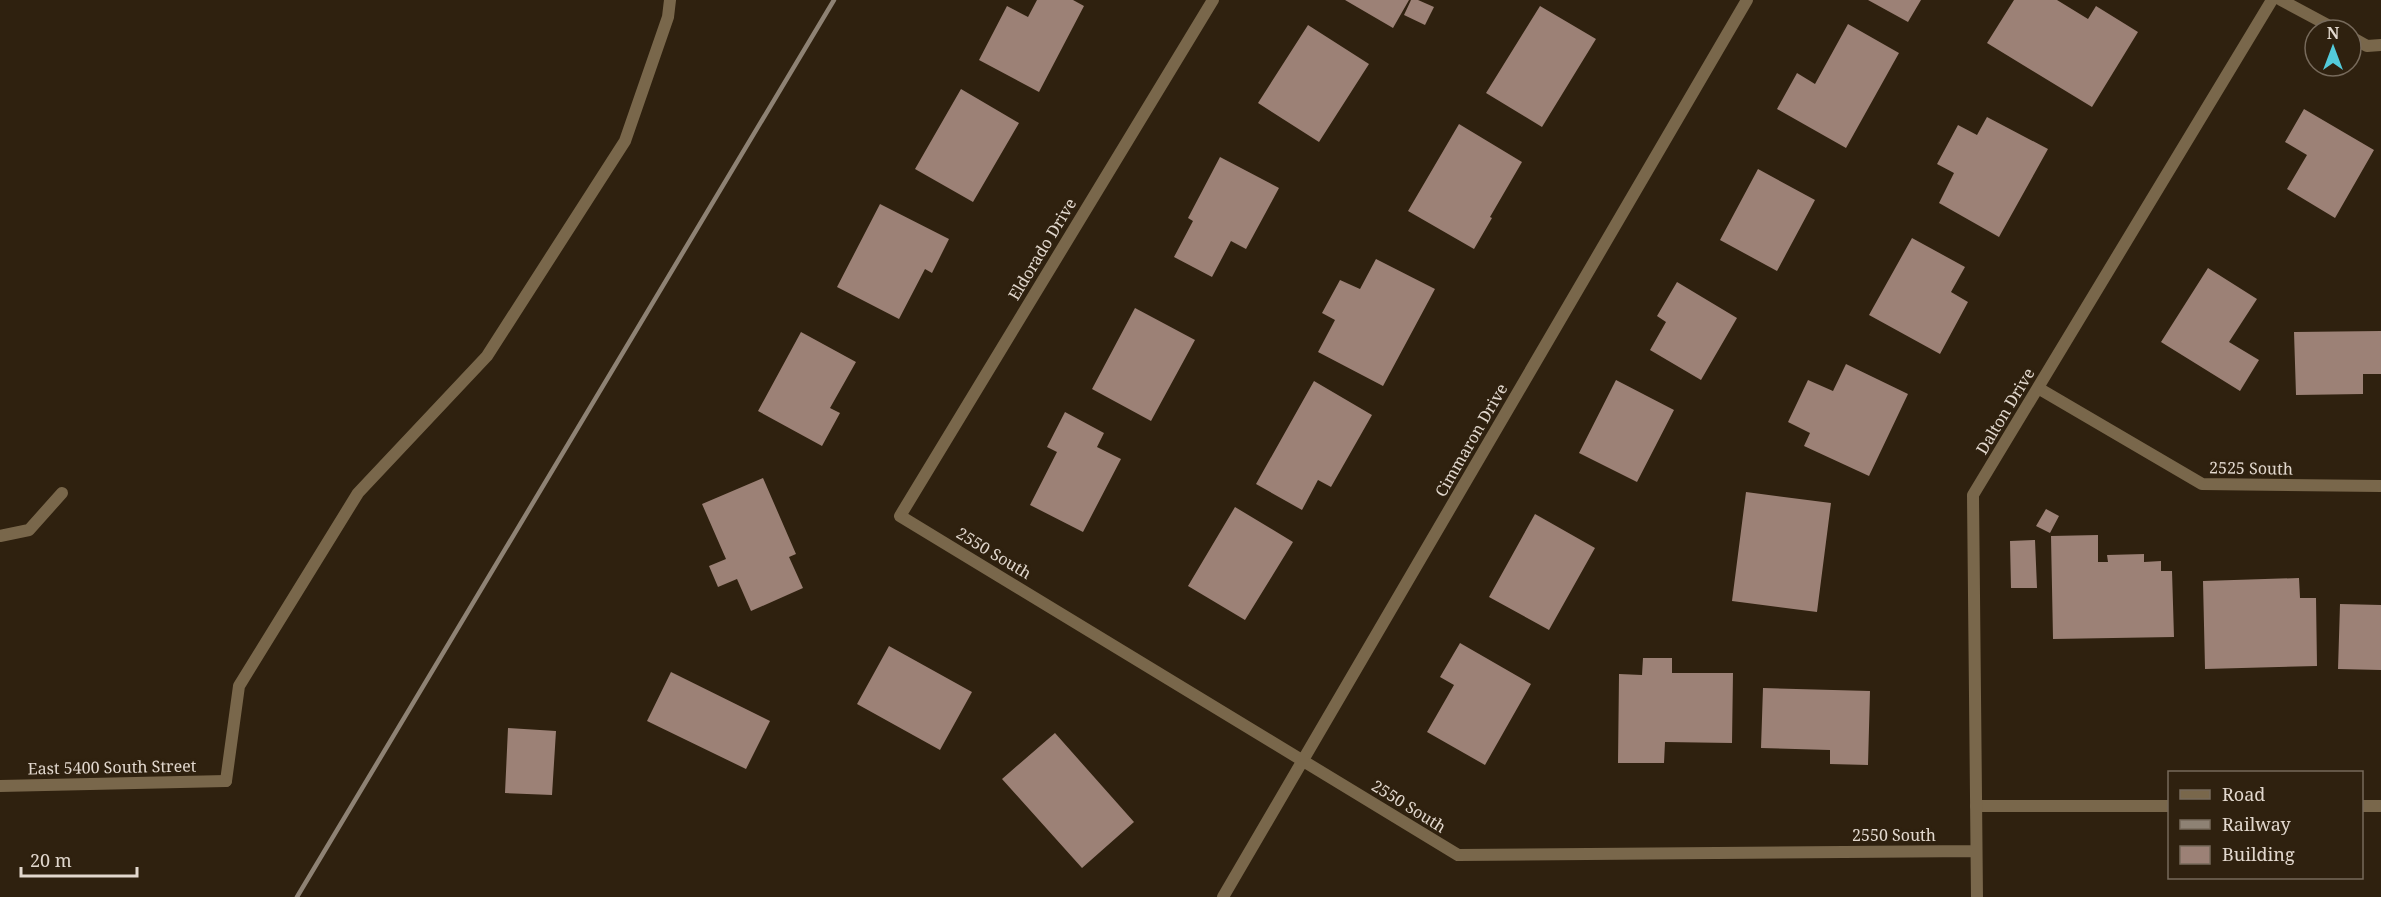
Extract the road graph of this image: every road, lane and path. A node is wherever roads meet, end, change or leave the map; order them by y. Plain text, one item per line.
1 (670, 0) edge
2 (1213, 0) edge
3 (1747, 0) edge
4 (2272, 0) edge
5 (2281, 0) edge
6 (2315, 18) edge
7 (2363, 44) edge
8 (2381, 45) edge
9 (2038, 388) junction
10 (2381, 486) edge
11 (62, 493) dead end
12 (900, 516) joint
13 (0, 536) edge
14 (1304, 760) junction
15 (0, 786) edge
16 (1976, 806) junction
17 (2168, 806) edge
18 (2363, 806) edge
19 (2381, 806) edge
20 (1976, 851) junction
21 (1223, 897) edge
22 (1977, 897) edge

1 - 15 street, East 5400 South Street
2 - 12 street, Eldorado Drive
3 - 14 street, Cimmaron Drive
4 - 9 street, Dalton Drive
5 - 6 street
7 - 8 street
9 - 10 street, 2525 South
9 - 16 street, Dalton Drive
11 - 13 street
12 - 14 street, 2550 South
14 - 20 street, 2550 South
14 - 21 street, Cimmaron Drive
16 - 17 street
16 - 20 street, Dalton Drive
18 - 19 street
20 - 22 street, Dalton Drive

